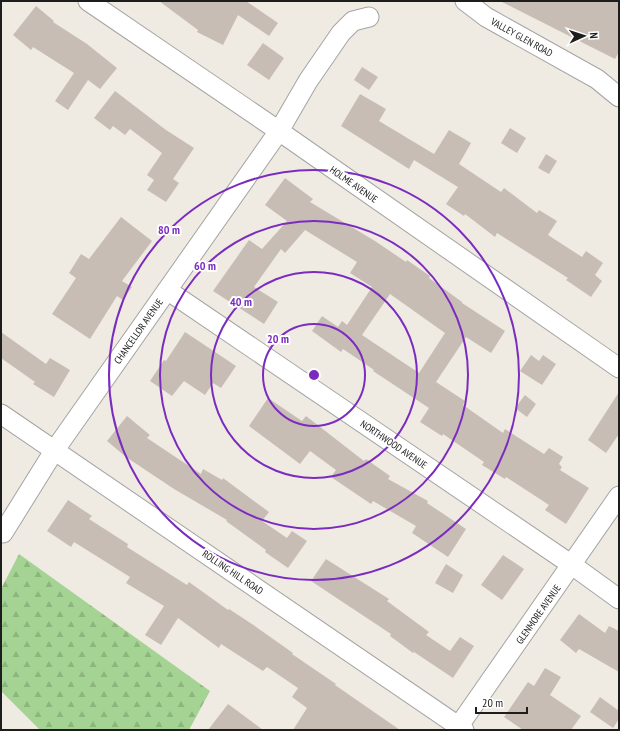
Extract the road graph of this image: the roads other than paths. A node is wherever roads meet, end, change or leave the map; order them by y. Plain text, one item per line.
1 (88, 1) edge
2 (465, 1) edge
3 (369, 17) dead end
4 (619, 97) edge
5 (279, 131) junction
6 (167, 290) junction
7 (619, 368) edge
8 (1, 414) edge
9 (54, 450) junction
10 (619, 496) edge
11 (3, 533) dead end
12 (572, 565) junction
13 (619, 599) edge
14 (460, 729) edge

1 - 5 street, HOLME AVENUE
2 - 4 street, VALLEY GLEN ROAD
3 - 5 street, CHANCELLOR AVENUE
5 - 6 street, CHANCELLOR AVENUE
5 - 7 street, HOLME AVENUE
6 - 9 street, CHANCELLOR AVENUE
6 - 12 street, NORTHWOOD AVENUE
8 - 9 street, ROLLING HILL ROAD
9 - 11 street, CHANCELLOR AVENUE
9 - 14 street, ROLLING HILL ROAD
10 - 12 street, GLENMORE AVENUE
12 - 13 street, NORTHWOOD AVENUE
12 - 14 street, GLENMORE AVENUE

